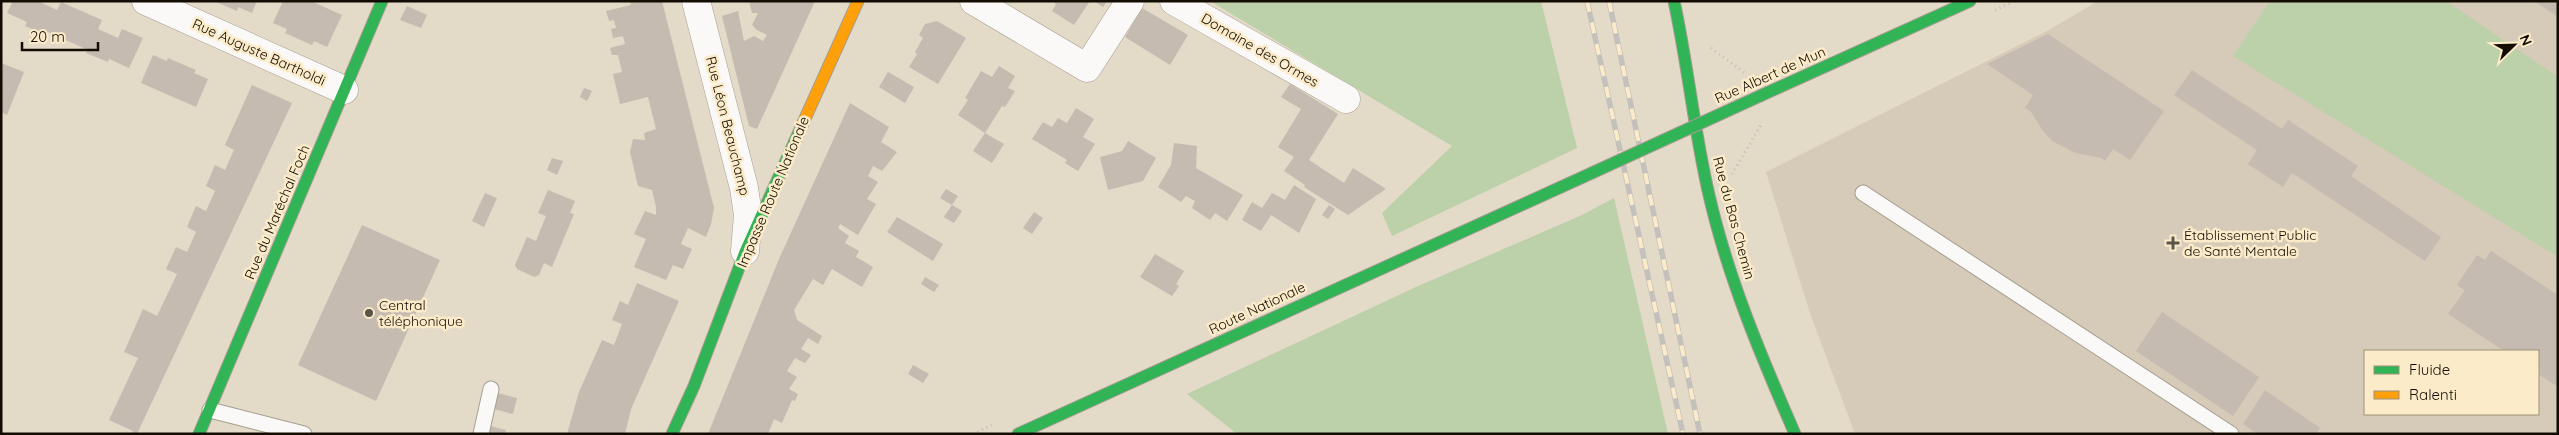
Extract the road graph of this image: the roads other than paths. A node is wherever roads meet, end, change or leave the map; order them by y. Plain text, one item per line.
1 (146, 1) edge
2 (382, 1) edge
3 (696, 1) edge
4 (858, 1) edge
5 (974, 1) edge
6 (1130, 1) edge
7 (1174, 1) edge
8 (1674, 1) edge
9 (1970, 1) edge
10 (344, 90) junction
11 (1346, 100) dead end
12 (1863, 194) dead end
13 (1509, 210) joint
14 (745, 252) junction
15 (694, 386) junction
16 (491, 389) dead end
17 (210, 410) junction
18 (200, 434) edge
19 (304, 434) edge
20 (481, 434) edge
21 (672, 434) edge
22 (685, 434) edge
23 (1018, 434) edge
24 (1795, 434) edge
25 (2231, 434) edge

1 - 10 street, Rue Auguste Bartholdi
2 - 10 street, Rue du Maréchal Foch
3 - 14 street, Rue Léon Beauchamp
4 - 14 street, Impasse Route Nationale
5 - 6 street
7 - 11 street, Domaine des Ormes
8 - 24 street, Rue du Bas Chemin
9 - 13 street, Rue Albert de Mun, bridge
10 - 17 street, Rue du Maréchal Foch
12 - 25 lane
13 - 23 street, Route Nationale
14 - 15 street, Impasse Route Nationale
15 - 21 street, Impasse Route Nationale
15 - 22 street, Impasse Route Nationale
16 - 20 lane
17 - 18 street, Rue du Maréchal Foch
17 - 19 lane

